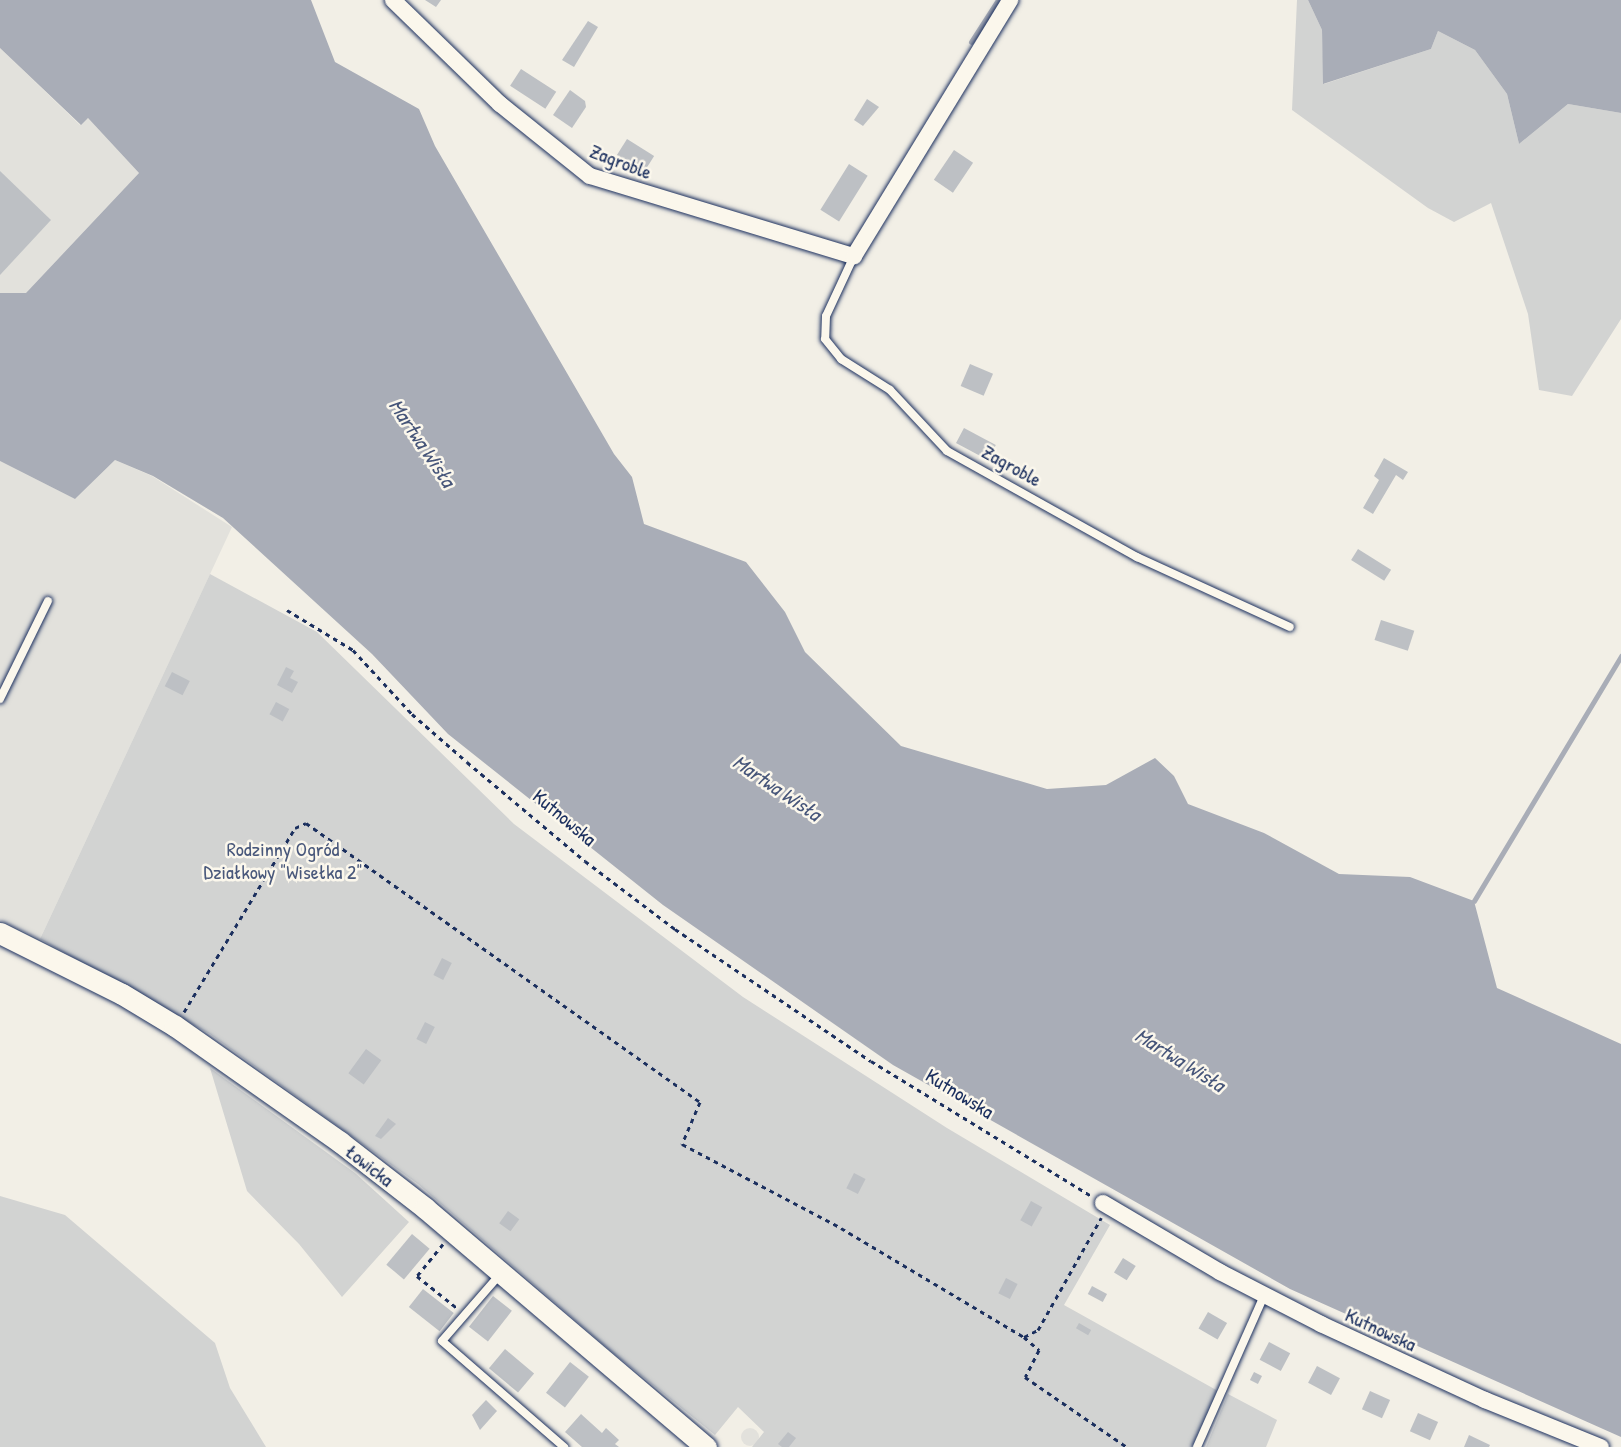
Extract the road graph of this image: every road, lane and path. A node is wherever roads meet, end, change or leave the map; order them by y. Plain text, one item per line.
1 (393, 0) edge
2 (1010, 0) edge
3 (854, 256) junction
4 (48, 601) dead end
5 (287, 610) dead end
6 (1290, 627) dead end
7 (0, 699) edge
8 (0, 933) edge
9 (175, 1026) junction
10 (1101, 1212) junction
11 (448, 1238) dead end
12 (502, 1272) junction
13 (1264, 1296) junction
14 (465, 1315) junction
15 (1024, 1337) junction
16 (564, 1447) edge
17 (706, 1447) edge
18 (1127, 1447) edge
19 (1197, 1447) edge
20 (1601, 1447) edge

1 - 3 street, Zagroble
2 - 3 street, Zagroble
3 - 6 lane, Zagroble
4 - 7 lane
5 - 10 path, Kutnowska
8 - 9 street, Łowicka
9 - 12 street, Łowicka
9 - 15 path
10 - 13 street, Kutnowska
10 - 15 path
11 - 14 path
12 - 14 lane
12 - 17 street, Łowicka
13 - 19 lane
13 - 20 street, Kutnowska
14 - 16 lane
15 - 18 path

